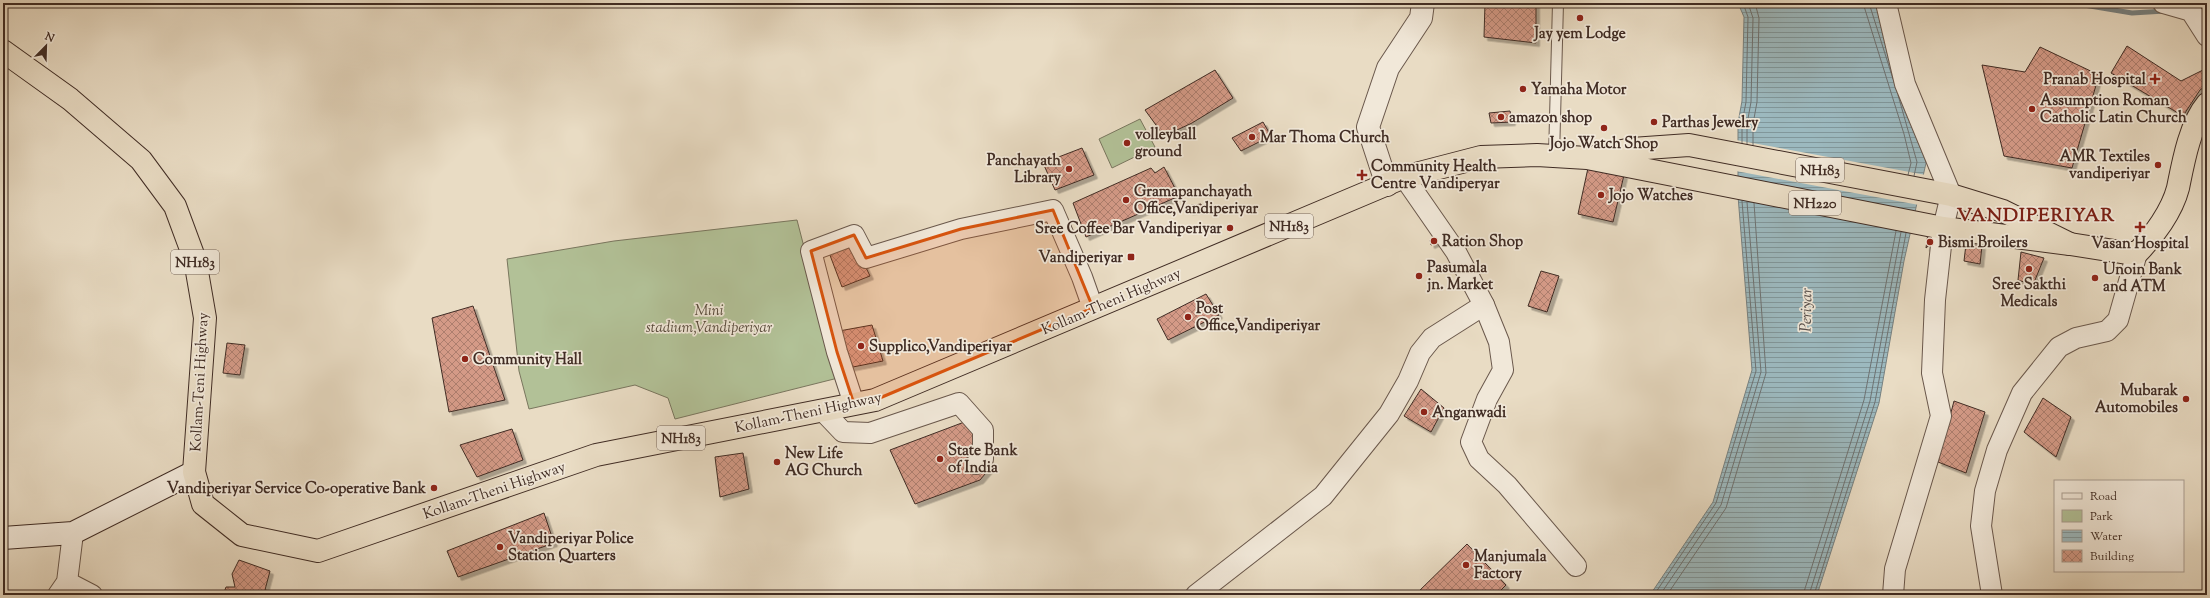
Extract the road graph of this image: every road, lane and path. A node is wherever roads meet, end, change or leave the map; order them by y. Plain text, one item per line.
1 (1423, 3) edge
2 (1558, 3) edge
3 (1886, 3) edge
4 (2170, 4) edge
5 (2207, 36) edge
6 (3, 50) edge
7 (2207, 104) edge
8 (1554, 157) junction
9 (1587, 158) junction
10 (1396, 181) junction
11 (1951, 195) junction
12 (1943, 228) junction
13 (2070, 244) junction
14 (2137, 253) junction
15 (1484, 305) junction
16 (1093, 308) junction
17 (854, 404) junction
18 (822, 410) junction
19 (976, 464) dead end
20 (194, 472) junction
21 (73, 533) junction
22 (242, 535) joint
23 (3, 538) edge
24 (1576, 566) dead end
25 (62, 589) edge
26 (92, 595) edge
27 (1196, 595) edge
28 (1893, 595) edge
29 (1992, 595) edge

1 - 10 main road
2 - 8 lane
3 - 11 street
4 - 5 street
6 - 20 highway, Kollam-Teni Highway / NH183
7 - 14 highway
8 - 9 highway, Kollam-Theni Highway / NH183
8 - 10 highway, Kollam-Theni Highway / NH183
9 - 11 highway, NH220 / NH183
9 - 12 highway, NH220
10 - 15 street
10 - 16 highway, Kollam-Theni Highway / NH183
11 - 12 street
11 - 13 highway, NH183
12 - 13 highway, NH220
12 - 28 street
13 - 14 highway, NH183
14 - 29 street
15 - 24 street
15 - 27 street
16 - 17 highway, Kollam-Theni Highway / NH183
16 - 17 street
17 - 18 highway, Kollam-Theni Highway / NH183
18 - 19 street
18 - 22 highway, Kollam-Theni Highway / NH183
20 - 21 main road
20 - 22 highway, Kollam-Teni Highway / NH183
21 - 23 main road
21 - 25 street
25 - 26 street

